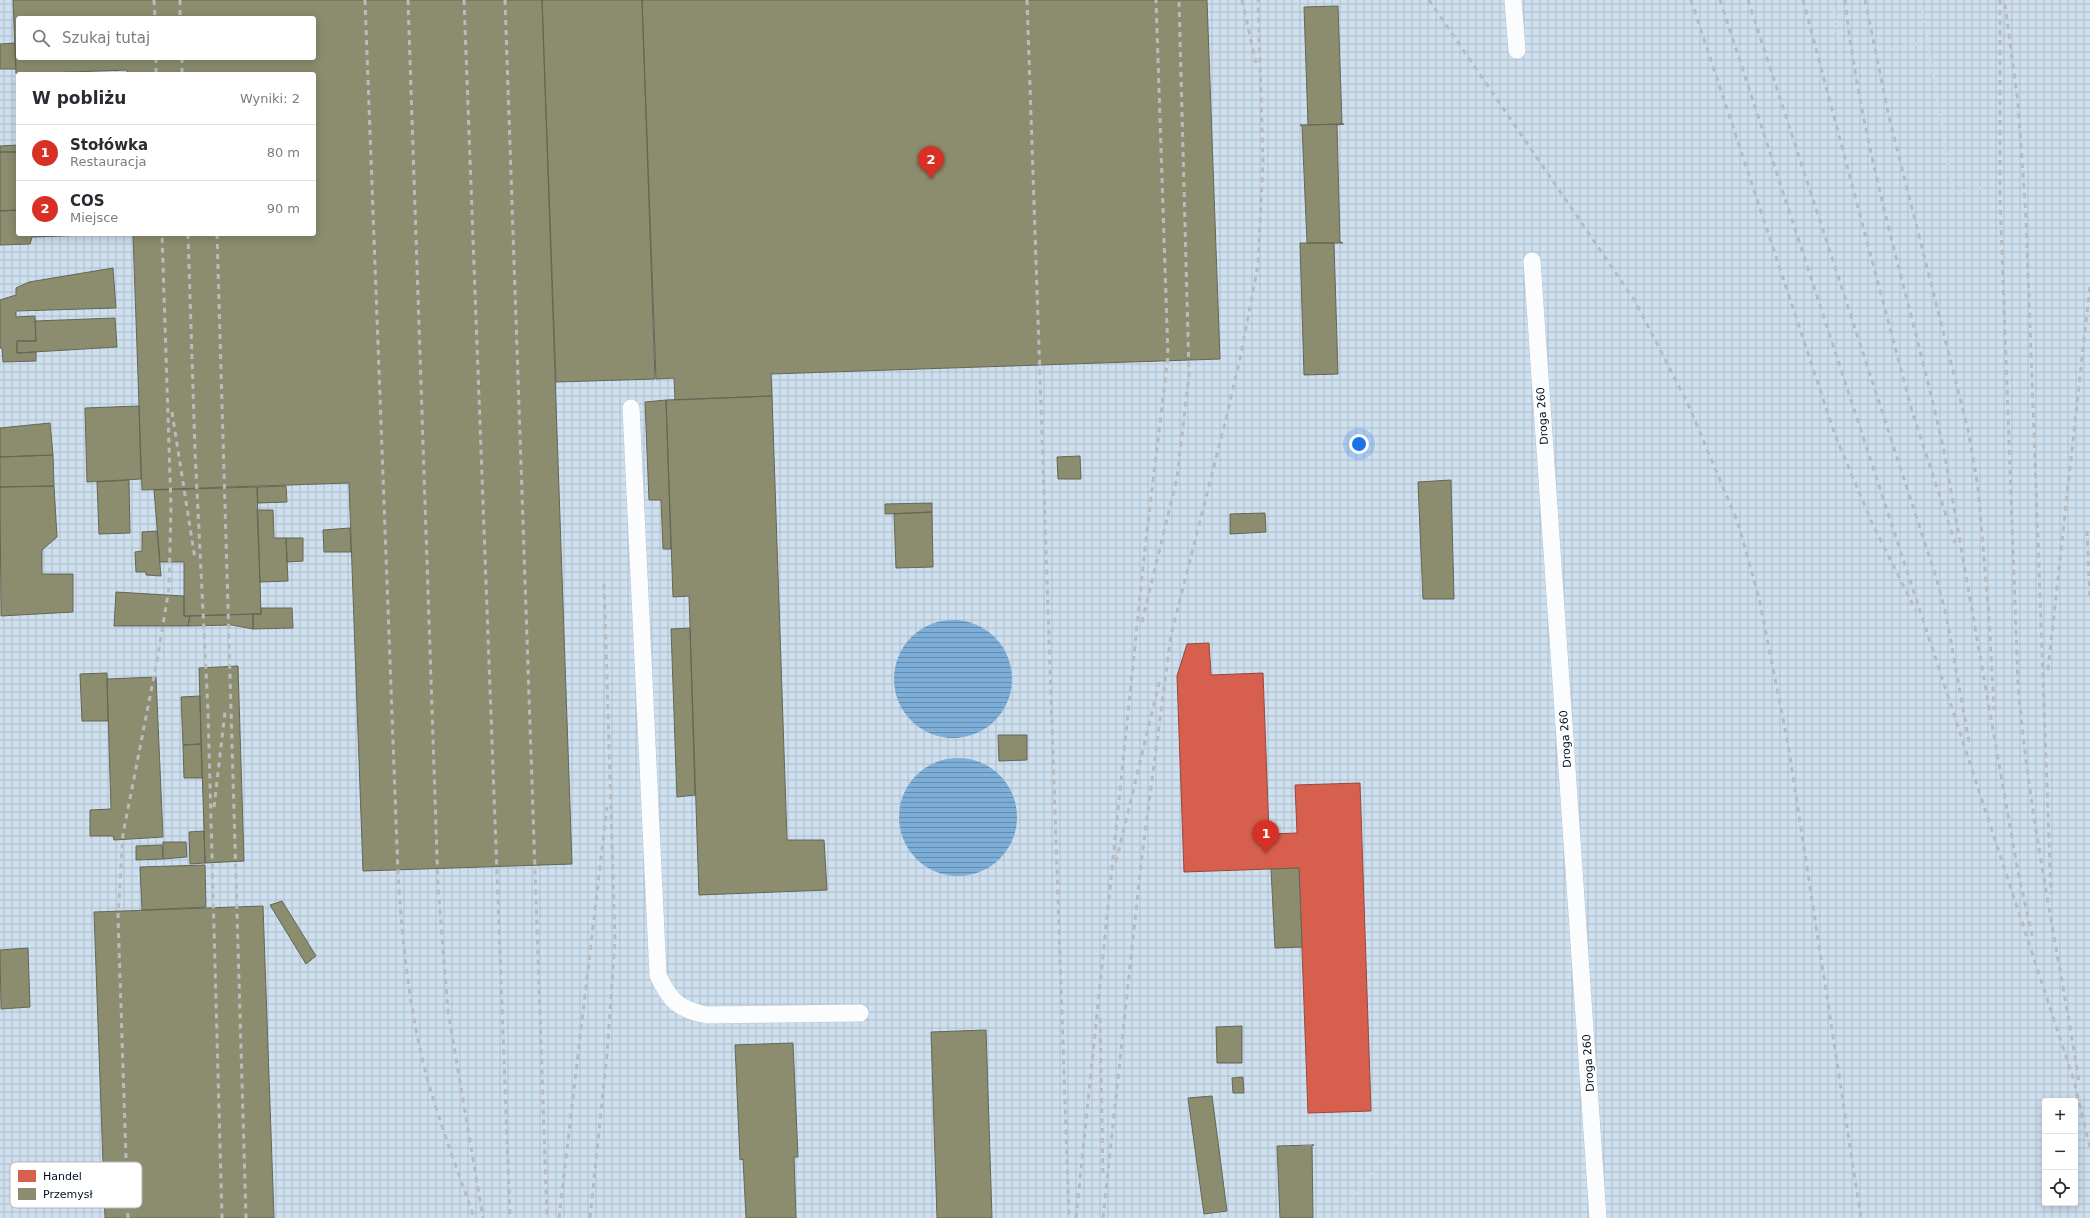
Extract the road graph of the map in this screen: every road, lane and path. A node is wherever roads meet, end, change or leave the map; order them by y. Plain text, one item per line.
1 (1513, 0) edge
2 (1833, 0) edge
3 (1921, 0) edge
4 (1928, 42) junction
5 (1890, 49) dead end
6 (1517, 50) dead end
7 (1840, 60) dead end
8 (1984, 188) dead end
9 (1532, 261) dead end
10 (631, 408) dead end
11 (860, 1012) dead end
12 (1407, 1128) dead end
13 (1337, 1218) edge
14 (1598, 1218) edge

1 - 6 lane
2 - 7 path
3 - 4 path
4 - 5 path
4 - 8 path
9 - 14 lane, Droga 260
10 - 11 lane
12 - 13 path

